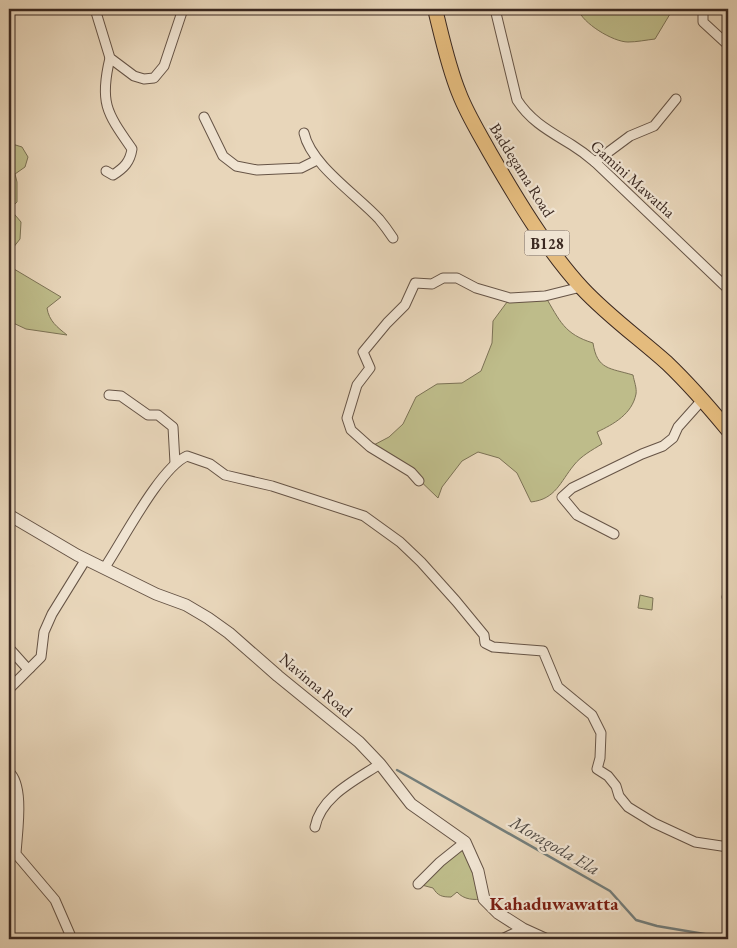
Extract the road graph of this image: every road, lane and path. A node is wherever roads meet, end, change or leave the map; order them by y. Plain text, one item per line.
1 (95, 9) edge
2 (183, 9) edge
3 (435, 9) edge
4 (495, 9) edge
5 (706, 9) edge
6 (728, 45) edge
7 (110, 58) junction
8 (676, 99) dead end
9 (204, 117) dead end
10 (304, 133) dead end
11 (317, 160) junction
12 (595, 162) junction
13 (106, 171) dead end
14 (393, 238) dead end
15 (582, 287) junction
16 (728, 289) edge
17 (109, 395) dead end
18 (703, 399) junction
19 (728, 430) edge
20 (175, 463) junction
21 (419, 481) dead end
22 (9, 515) edge
23 (614, 534) dead end
24 (86, 559) junction
25 (106, 569) junction
26 (9, 648) edge
27 (30, 668) junction
28 (9, 689) edge
29 (380, 764) junction
30 (9, 772) edge
31 (315, 827) dead end
32 (465, 842) junction
33 (728, 847) edge
34 (418, 884) dead end
35 (523, 928) junction
36 (72, 939) edge
37 (502, 939) edge
38 (545, 939) edge

1 - 7 street
2 - 7 street
3 - 15 main road, Baddegama Road / B128
4 - 12 street, Gamini Mawatha
5 - 6 street
7 - 13 street
8 - 12 street
9 - 11 street
10 - 11 street
11 - 14 street
12 - 16 street, Gamini Mawatha
15 - 18 main road, Baddegama Road / B128
15 - 21 street
17 - 20 street
18 - 19 main road, Baddegama Road / B128
18 - 23 street
20 - 25 street
20 - 33 street
22 - 24 street, Navinna Road
24 - 25 street, Navinna Road
24 - 27 street
25 - 29 street, Navinna Road
26 - 27 street
27 - 28 street
29 - 31 street
29 - 32 street, Navinna Road
30 - 36 street
32 - 34 street
32 - 35 street
35 - 37 street
35 - 38 street

